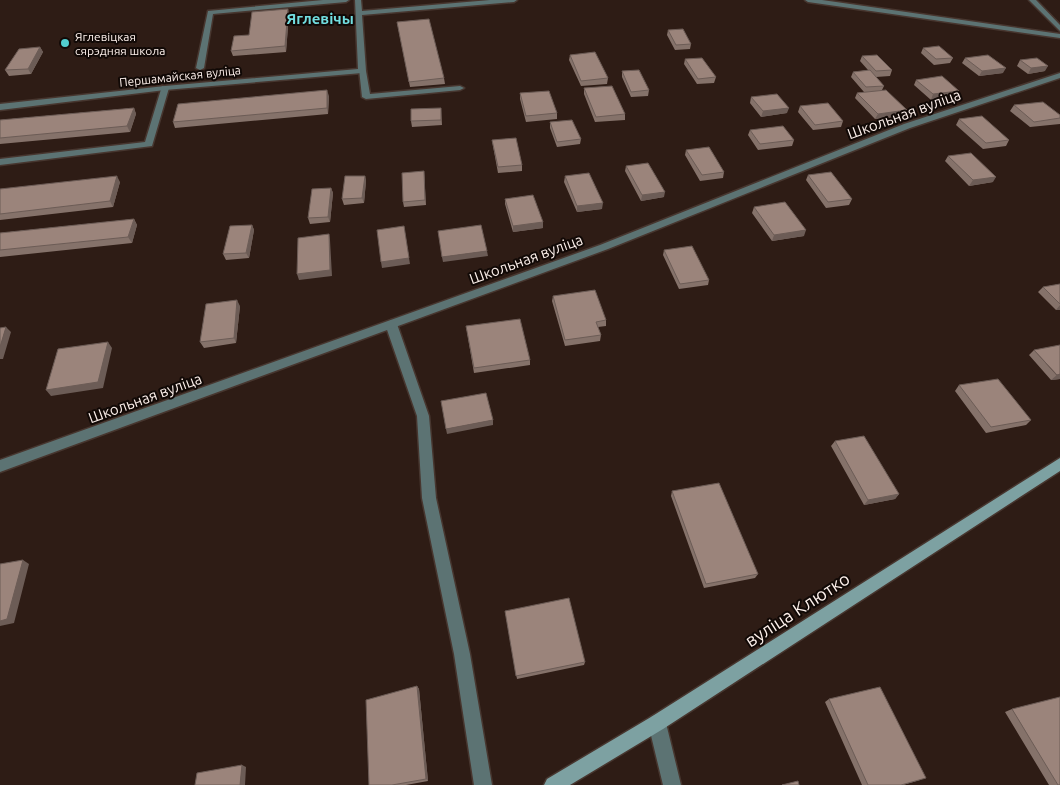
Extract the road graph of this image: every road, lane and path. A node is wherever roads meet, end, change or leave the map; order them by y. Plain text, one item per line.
1 (346, 0) edge
2 (358, 0) edge
3 (514, 0) edge
4 (808, 0) edge
5 (1032, 0) edge
6 (359, 13) junction
7 (1060, 29) edge
8 (1060, 36) edge
9 (200, 68) dead end
10 (362, 71) junction
11 (1060, 75) edge
12 (165, 88) junction
13 (460, 88) dead end
14 (0, 107) edge
15 (0, 162) edge
16 (391, 324) junction
17 (1060, 464) edge
18 (0, 466) edge
19 (657, 723) junction
20 (484, 785) edge
21 (553, 785) edge
22 (672, 785) edge

1 - 9 street
2 - 6 street
3 - 6 street
4 - 8 street
5 - 7 street
6 - 10 street
10 - 12 street, Першамайская вуліца
10 - 13 street
11 - 16 street, Школьная вуліца
12 - 14 street, Першамайская вуліца
12 - 15 street
16 - 18 street, Школьная вуліца
16 - 20 street
17 - 19 street, вуліца Клютко
19 - 21 street, вуліца Клютко
19 - 22 street

